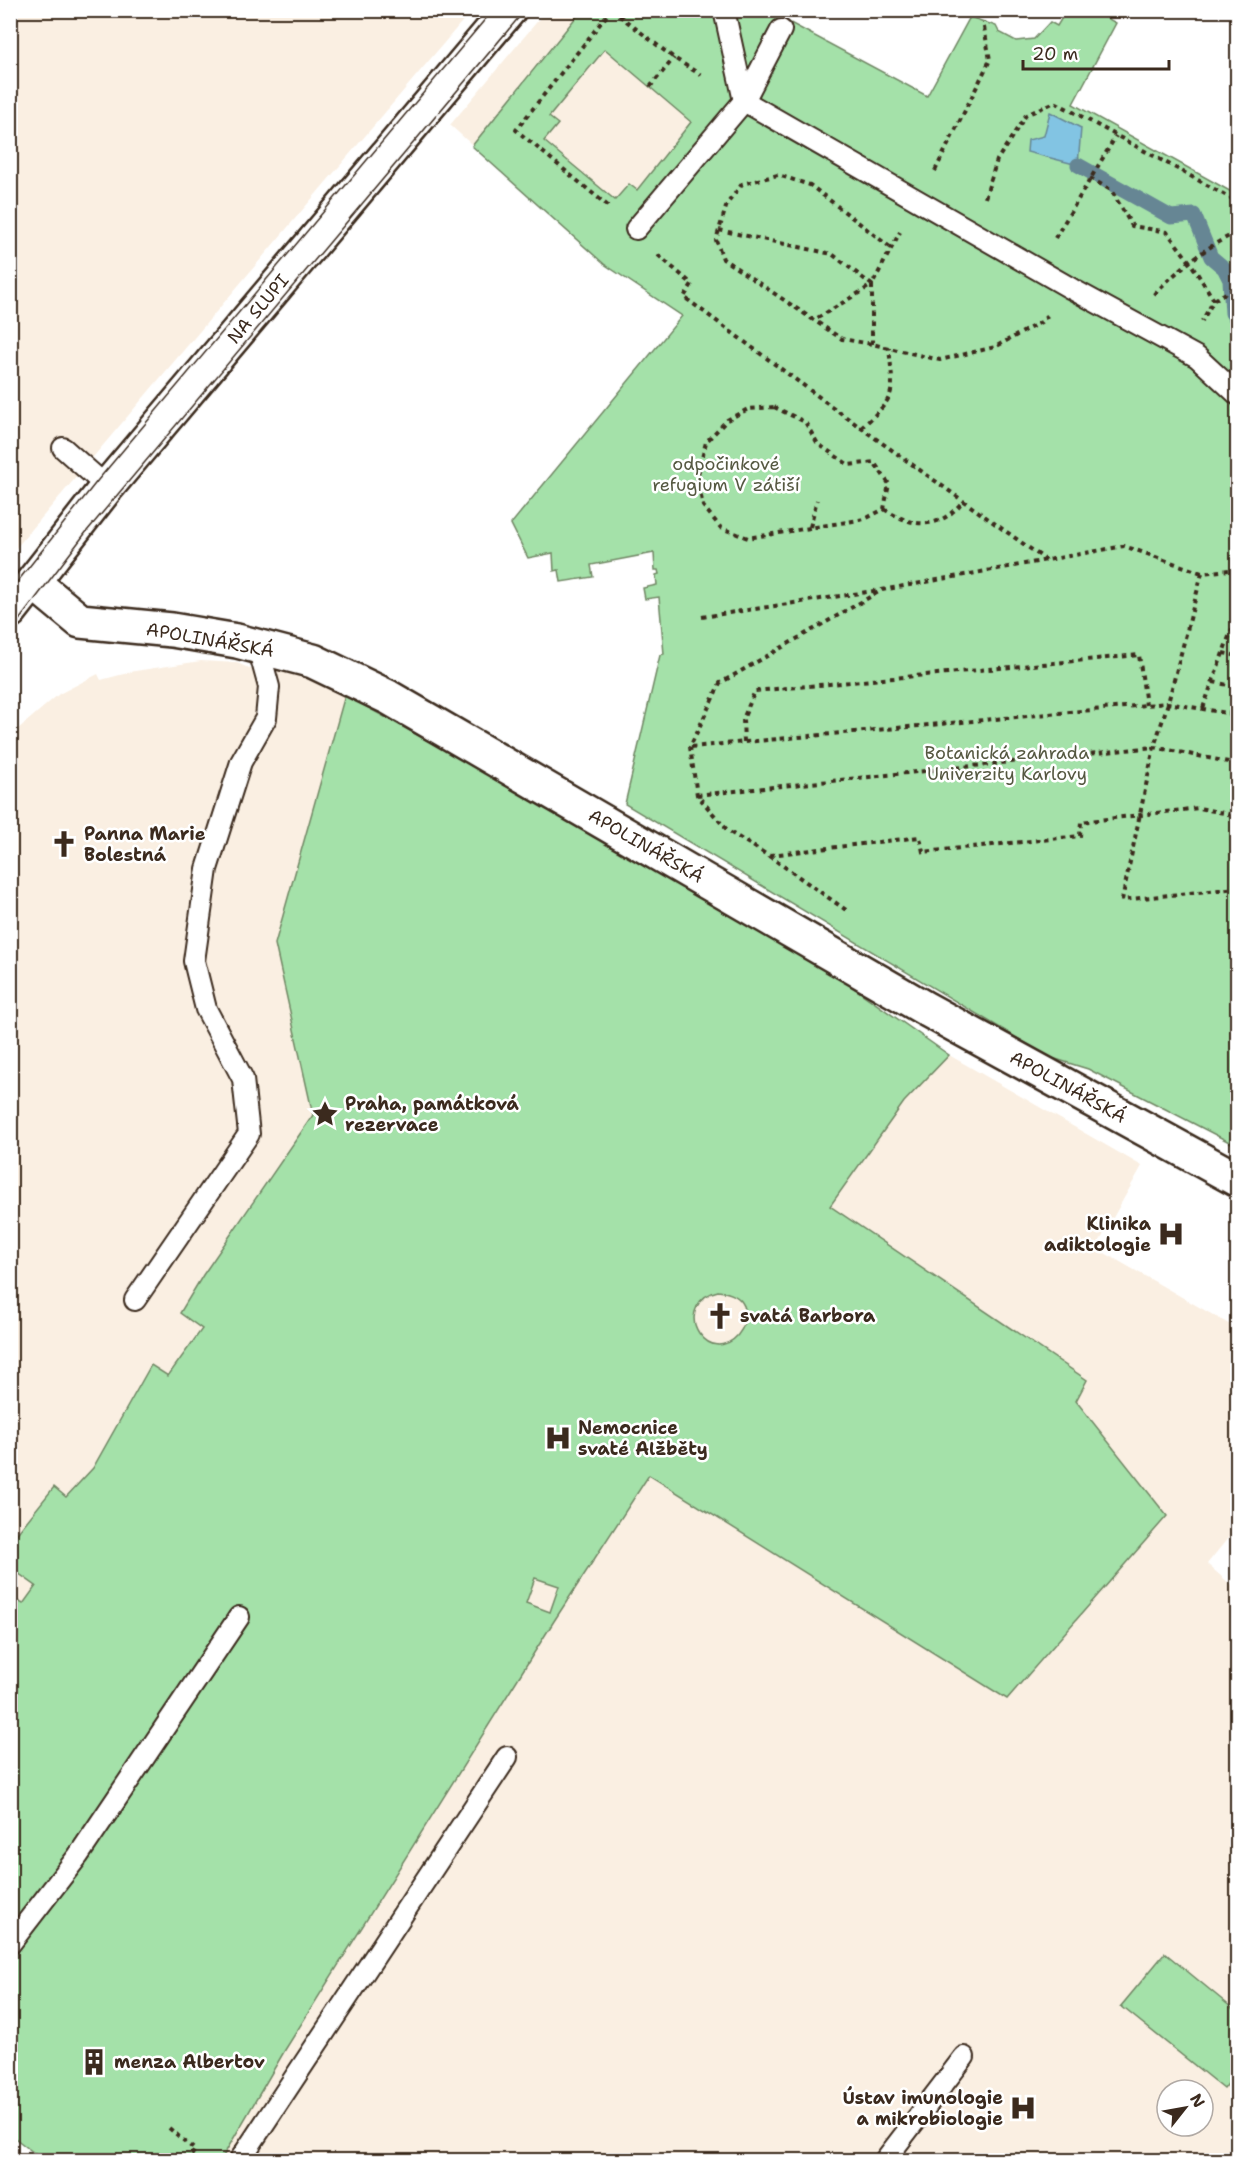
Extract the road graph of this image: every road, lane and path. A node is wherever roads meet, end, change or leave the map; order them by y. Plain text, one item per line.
1 (509, 10) edge
2 (612, 10) edge
3 (724, 10) edge
4 (983, 22) dead end
5 (781, 30) dead end
6 (674, 58) junction
7 (650, 87) dead end
8 (744, 101) junction
9 (1116, 136) junction
10 (1090, 178) junction
11 (920, 201) junction
12 (1238, 202) edge
13 (902, 228) dead end
14 (636, 229) joint
15 (719, 230) junction
16 (974, 232) junction
17 (1238, 232) edge
18 (890, 247) junction
19 (650, 248) dead end
20 (1190, 262) junction
21 (1037, 268) junction
22 (872, 285) junction
23 (1238, 286) edge
24 (1072, 289) junction
25 (1214, 300) junction
26 (1128, 319) junction
27 (814, 320) junction
28 (872, 344) junction
29 (889, 348) junction
30 (1185, 350) junction
31 (1238, 395) edge
32 (861, 428) junction
33 (63, 448) dead end
34 (108, 487) junction
35 (817, 500) dead end
36 (963, 501) junction
37 (884, 509) junction
38 (810, 527) junction
39 (1046, 560) junction
40 (1238, 569) edge
41 (1202, 573) junction
42 (33, 582) junction
43 (882, 590) junction
44 (10, 611) edge
45 (702, 616) dead end
46 (1238, 632) edge
47 (258, 647) junction
48 (1223, 653) junction
49 (1238, 656) edge
50 (1213, 682) junction
51 (1238, 687) edge
52 (1168, 703) junction
53 (1146, 705) junction
54 (1203, 708) junction
55 (1238, 715) edge
56 (744, 742) junction
57 (690, 747) junction
58 (1154, 747) junction
59 (1238, 764) edge
60 (697, 795) junction
61 (1140, 814) junction
62 (1238, 816) edge
63 (769, 856) junction
64 (1238, 888) edge
65 (854, 916) dead end
66 (1238, 1180) edge
67 (135, 1299) dead end
68 (239, 1617) dead end
69 (507, 1757) dead end
70 (10, 1944) edge
71 (964, 2057) dead end
72 (169, 2128) dead end
73 (188, 2160) edge
74 (240, 2160) edge
75 (885, 2160) edge

1 - 34 street, NA SLUPI
2 - 6 path
2 - 14 path
3 - 8 lane
4 - 11 path
5 - 8 lane
6 - 7 path
6 - 8 path
8 - 11 lane
8 - 14 lane
9 - 10 path
9 - 12 path
9 - 16 path
10 - 20 path
10 - 21 path
11 - 16 lane
13 - 18 path
15 - 18 path
15 - 22 path
15 - 27 path
16 - 21 lane
17 - 20 path
18 - 22 path
19 - 32 path
20 - 25 path
20 - 26 path
21 - 24 lane
22 - 27 path
22 - 28 path
23 - 25 path
24 - 26 lane
24 - 29 path
25 - 30 path
26 - 30 lane
27 - 28 path
28 - 29 path
29 - 32 path
30 - 31 lane
32 - 36 path
33 - 34 lane
34 - 42 street, NA SLUPI
35 - 38 path
36 - 37 path
36 - 39 path
37 - 38 path
37 - 38 path
39 - 41 path
39 - 43 path
40 - 41 path
41 - 52 path
42 - 44 street, NA SLUPI
42 - 47 street, APOLINÁŘSKÁ
43 - 45 path
43 - 57 path
46 - 48 path
47 - 66 street, APOLINÁŘSKÁ
47 - 67 lane
48 - 49 path
48 - 50 path
50 - 51 path
50 - 54 path
52 - 53 path
52 - 54 path
52 - 58 path
53 - 56 path
53 - 56 path
54 - 55 path
56 - 57 path
57 - 60 path
58 - 59 path
58 - 60 path
58 - 61 path
60 - 63 path
61 - 62 path
61 - 63 path
61 - 64 path
63 - 65 path
68 - 70 lane
69 - 74 lane
71 - 75 lane
72 - 73 path

